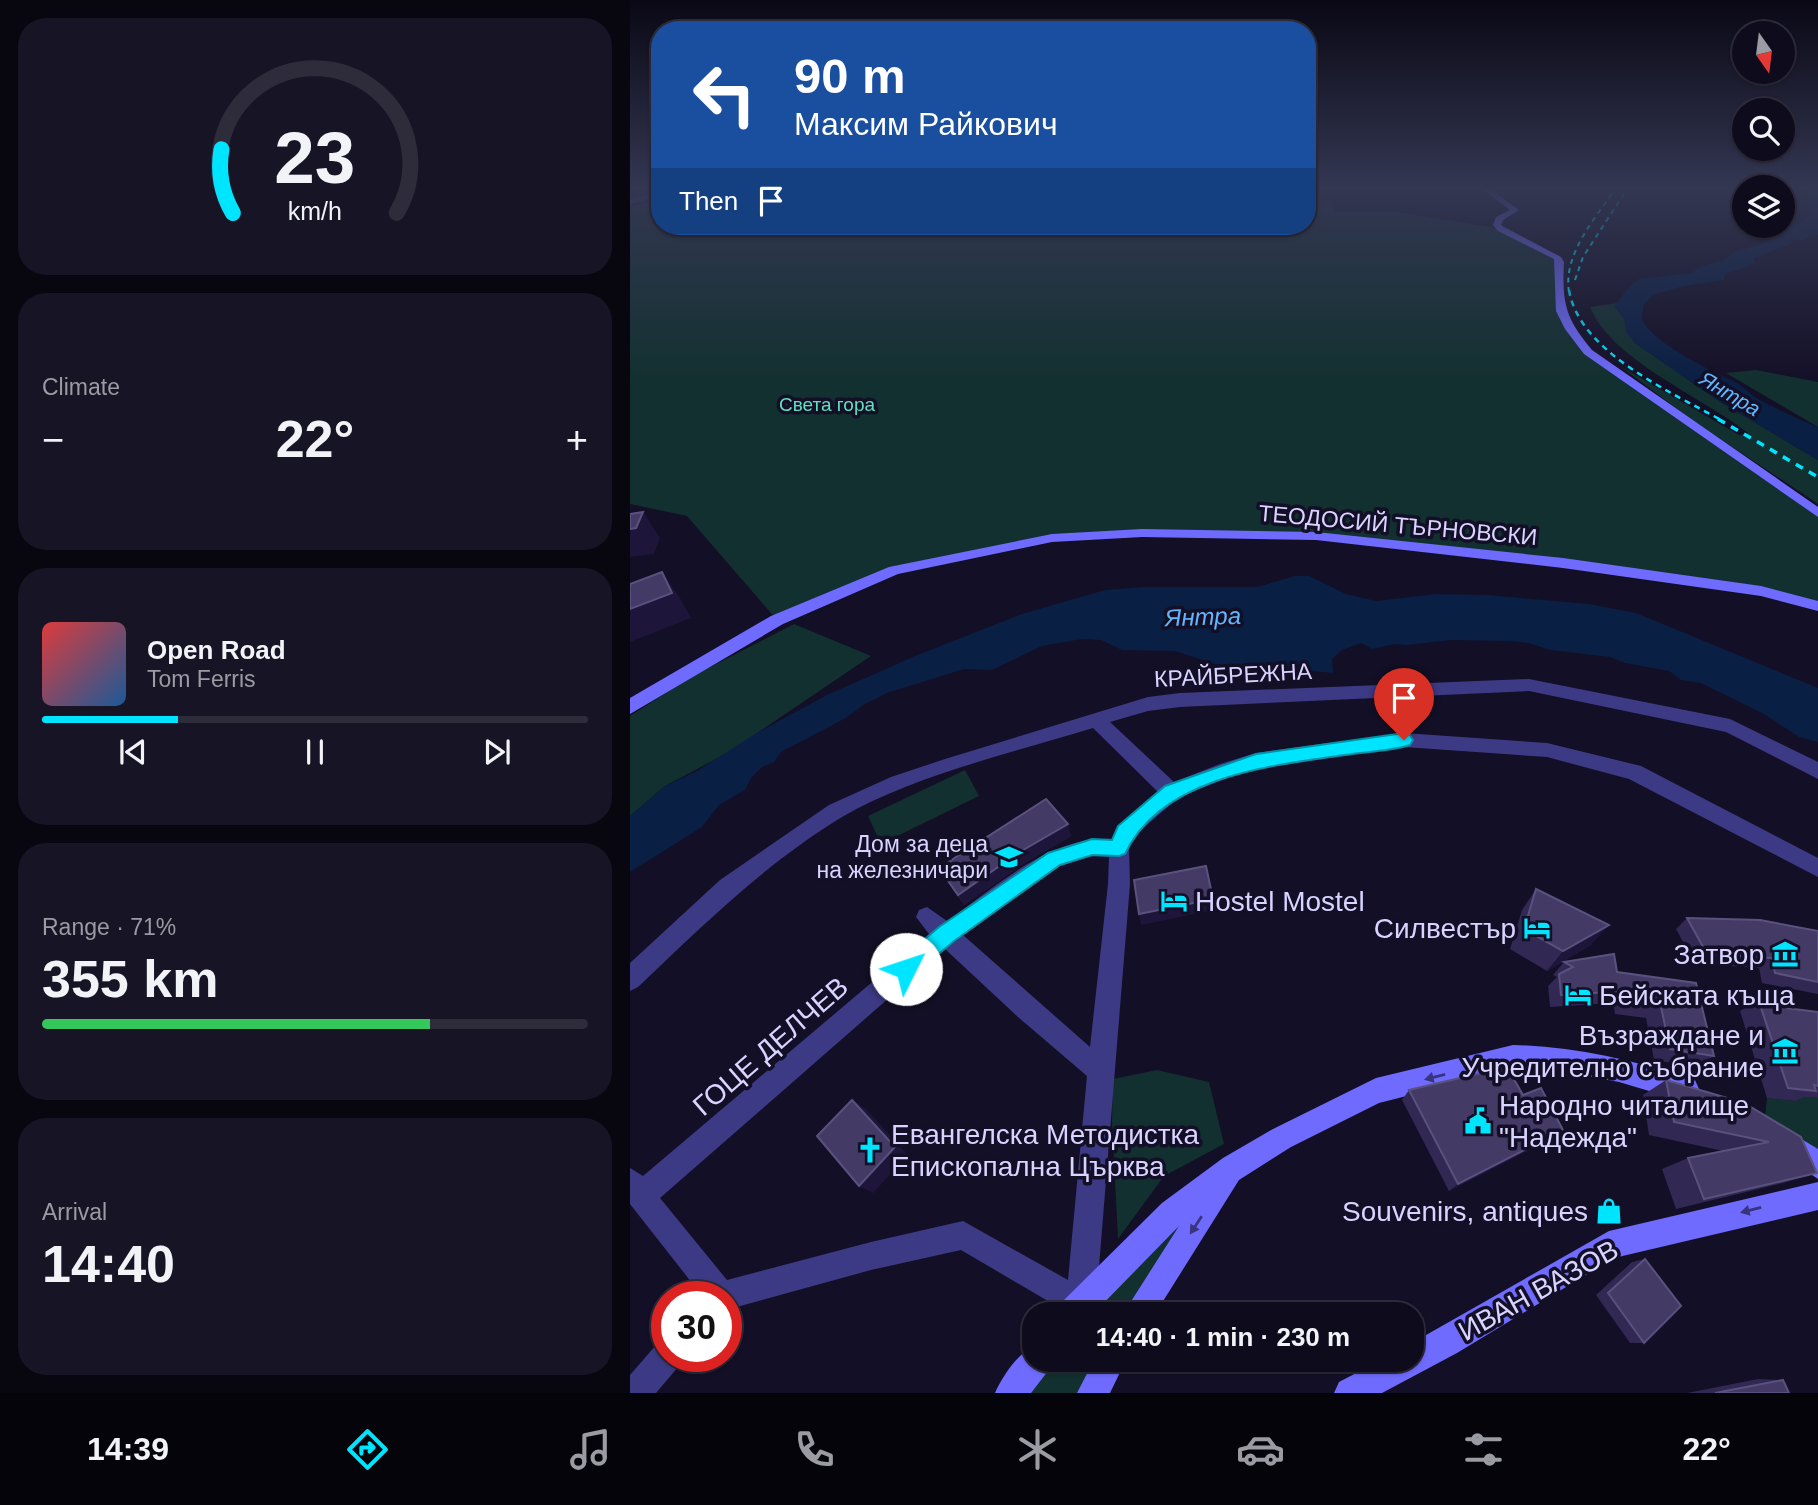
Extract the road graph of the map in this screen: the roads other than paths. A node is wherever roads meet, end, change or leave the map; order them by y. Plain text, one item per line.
1 (1551, 254) edge
2 (1818, 513) edge
3 (1818, 606) edge
4 (630, 708) edge
5 (1095, 719) junction
6 (1818, 771) edge
7 (1171, 792) junction
8 (1119, 848) junction
9 (1818, 868) edge
10 (927, 917) dead end
11 (946, 934) junction
12 (630, 979) edge
13 (1100, 1071) junction
14 (1713, 1099) edge
15 (1775, 1134) edge
16 (1818, 1166) edge
17 (1233, 1168) junction
18 (636, 1188) edge
19 (1818, 1196) edge
20 (708, 1281) edge
21 (742, 1290) edge
22 (1066, 1302) edge
23 (1078, 1302) edge
24 (1084, 1302) edge
25 (1146, 1302) edge
26 (653, 1372) edge
27 (1028, 1372) edge
28 (1104, 1372) edge
29 (635, 1393) edge
30 (1011, 1393) edge
31 (1093, 1393) edge
32 (1350, 1393) edge

1 - 2 street
3 - 4 street, ТЕОДОСИЙ ТЪРНОВСКИ
5 - 6 street, КРАЙБРЕЖНА
5 - 7 street
5 - 12 street, КРАЙБРЕЖНА
7 - 8 street
7 - 9 street
8 - 11 street, ГОЦЕ ДЕЛЧЕВ
8 - 13 street
10 - 11 street
11 - 13 street
11 - 18 street, ГОЦЕ ДЕЛЧЕВ
13 - 23 street
14 -> 17 street
15 - 16 street
17 - 24 street
17 -> 25 street
18 - 20 street
19 -> 32 street, ИВАН ВАЗОВ
21 - 22 street
26 - 29 street
27 - 30 street
28 - 31 street

